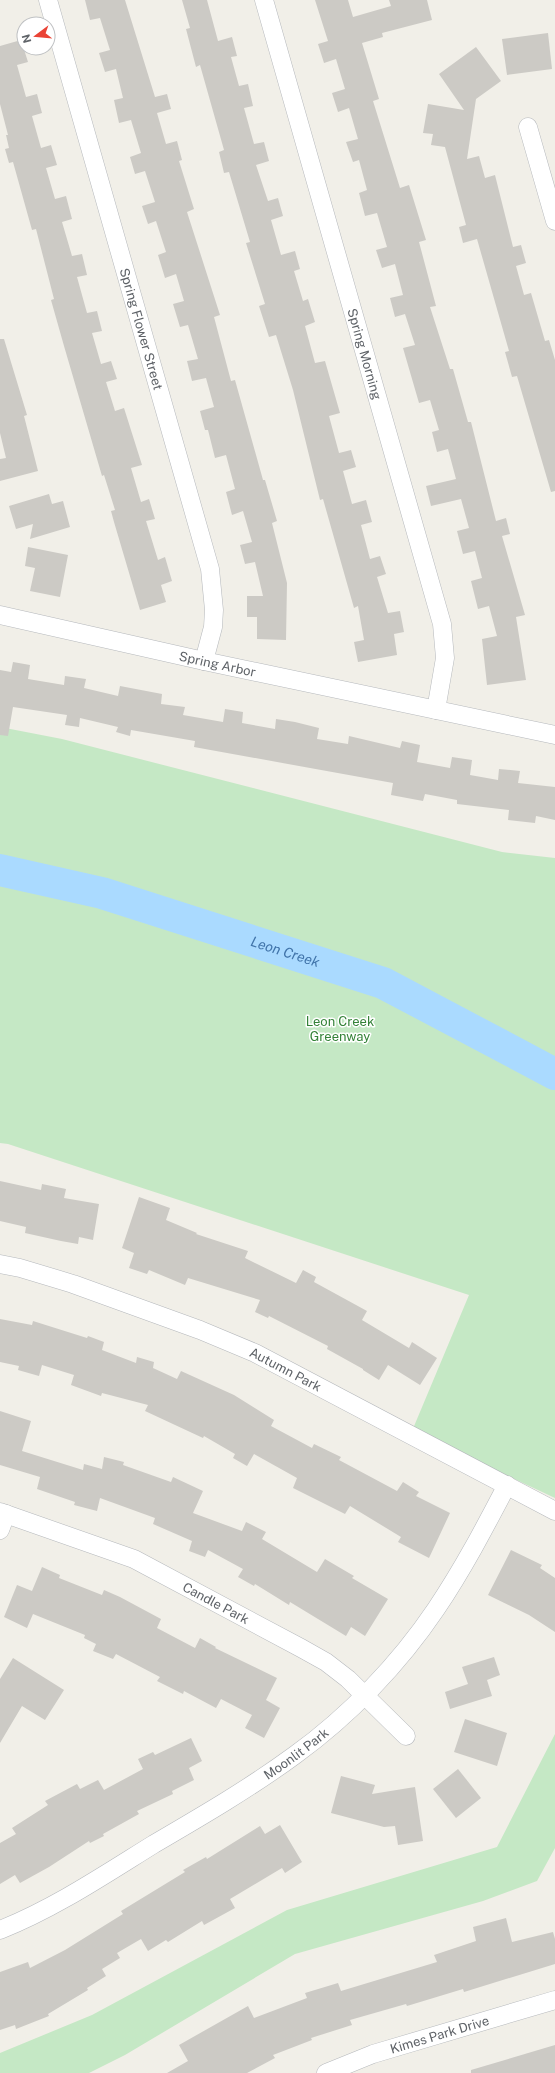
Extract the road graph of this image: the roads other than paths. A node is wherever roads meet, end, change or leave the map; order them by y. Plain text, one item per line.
1 (48, 0) edge
2 (264, 0) edge
3 (528, 127) dead end
4 (555, 221) edge
5 (0, 615) edge
6 (204, 661) junction
7 (436, 710) junction
8 (555, 734) edge
9 (0, 1264) edge
10 (507, 1485) junction
11 (555, 1511) edge
12 (2, 1519) edge
13 (364, 1694) junction
14 (406, 1736) dead end
15 (0, 1930) edge
16 (555, 2000) edge
17 (326, 2073) edge

1 - 6 street, Spring Flower Street
2 - 7 street, Spring Morning
3 - 4 street
5 - 6 street, Spring Arbor
6 - 7 street, Spring Arbor
7 - 8 street, Spring Arbor
9 - 10 street, Autumn Park
10 - 11 street, Autumn Park
10 - 13 street, Moonlit Park
12 - 13 street, Candle Park
13 - 14 street, Candle Park
13 - 15 street, Moonlit Park
16 - 17 street, Kimes Park Drive

